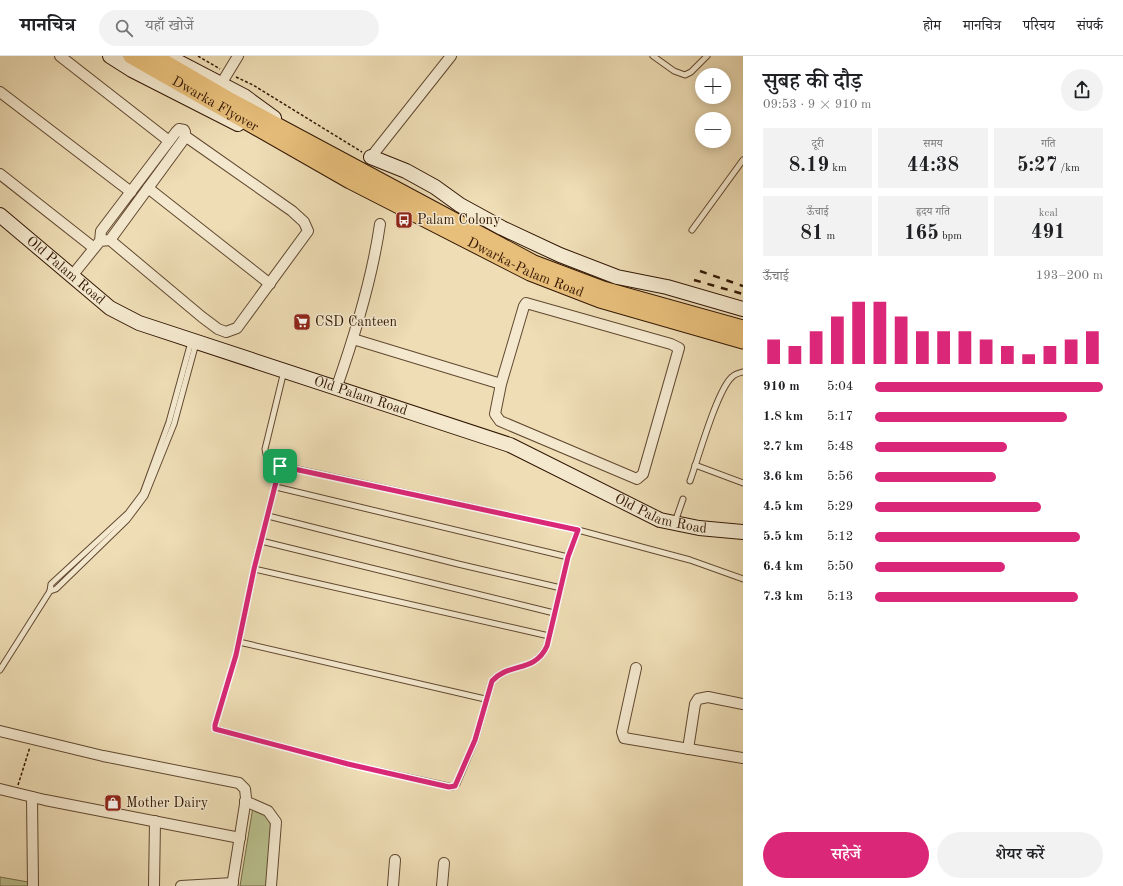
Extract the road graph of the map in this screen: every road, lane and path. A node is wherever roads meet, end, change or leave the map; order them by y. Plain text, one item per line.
1 (60, 56) edge
2 (110, 56) edge
3 (131, 56) edge
4 (154, 56) edge
5 (167, 56) edge
6 (238, 56) edge
7 (451, 56) edge
8 (653, 56) edge
9 (707, 56) edge
10 (221, 84) junction
11 (0, 92) edge
12 (266, 126) junction
13 (185, 136) junction
14 (169, 141) junction
15 (302, 146) junction
16 (371, 157) joint
17 (743, 160) edge
18 (0, 174) edge
19 (148, 188) junction
20 (131, 192) junction
21 (0, 215) edge
22 (380, 224) dead end
23 (692, 230) dead end
24 (101, 243) junction
25 (71, 277) junction
26 (270, 284) junction
27 (743, 309) edge
28 (743, 328) edge
29 (353, 338) junction
30 (743, 341) edge
31 (194, 342) junction
32 (284, 371) junction
33 (743, 372) edge
34 (501, 384) junction
35 (336, 389) junction
36 (695, 465) junction
37 (280, 466) junction
38 (690, 481) dead end
39 (743, 483) edge
40 (276, 487) junction
41 (683, 499) dead end
42 (268, 516) junction
43 (674, 523) junction
44 (578, 530) junction
45 (743, 532) edge
46 (261, 541) junction
47 (568, 557) junction
48 (254, 569) junction
49 (743, 579) edge
50 (561, 588) junction
51 (554, 613) junction
52 (549, 636) junction
53 (239, 642) junction
54 (636, 668) dead end
55 (0, 670) edge
56 (486, 699) junction
57 (743, 704) edge
58 (0, 731) edge
59 (32, 739) junction
60 (688, 750) junction
61 (743, 758) edge
62 (0, 789) edge
63 (15, 794) junction
64 (32, 797) junction
65 (246, 801) junction
66 (155, 821) junction
67 (240, 838) junction
68 (394, 860) dead end
69 (444, 863) dead end
70 (232, 884) edge
71 (33, 886) edge
72 (154, 886) edge
73 (181, 886) edge
74 (271, 886) edge
75 (393, 886) edge
76 (442, 886) edge

1 - 14 street
2 - 15 street
3 - 12 main road, Dwarka Flyover
4 - 12 main road, Dwarka Flyover
5 - 10 street
6 - 10 street
7 - 16 street
8 - 9 lane
10 - 15 street
11 - 20 street
12 - 15 main road, Dwarka Flyover
13 - 14 street
13 - 19 street
13 - 26 street
14 - 20 street
15 - 28 main road, Dwarka-Palam Road
15 - 30 main road, Dwarka-Palam Road
16 - 27 street
17 - 23 lane
18 - 24 street
19 - 24 street
19 - 26 street
20 - 24 street
21 - 25 street, Old Palam Road
22 - 29 street
24 - 25 street
24 - 26 street
25 - 31 street, Old Palam Road
29 - 34 street
29 - 35 street
31 - 32 street, Old Palam Road
31 - 55 lane
32 - 35 street, Old Palam Road
32 - 37 lane
33 - 36 lane
34 - 34 street
35 - 43 street, Old Palam Road
36 - 38 lane
36 - 39 lane
37 - 40 lane
37 - 44 lane
40 - 42 lane
40 - 47 lane
41 - 43 lane
42 - 46 lane
42 - 50 lane
43 - 45 street, Old Palam Road
44 - 47 lane
44 - 49 lane
46 - 48 lane
46 - 51 lane
47 - 50 lane
48 - 52 lane
48 - 53 lane
50 - 51 lane
51 - 52 lane
52 - 56 lane
53 - 56 lane
53 - 56 lane
54 - 60 street
57 - 60 street
58 - 59 street
59 - 63 path
59 - 65 street
60 - 61 street
62 - 63 street
63 - 64 street
64 - 66 street
64 - 71 street
65 - 67 street
65 - 74 street
66 - 67 street
66 - 72 street
67 - 70 street
68 - 75 street
69 - 76 street
70 - 73 street

